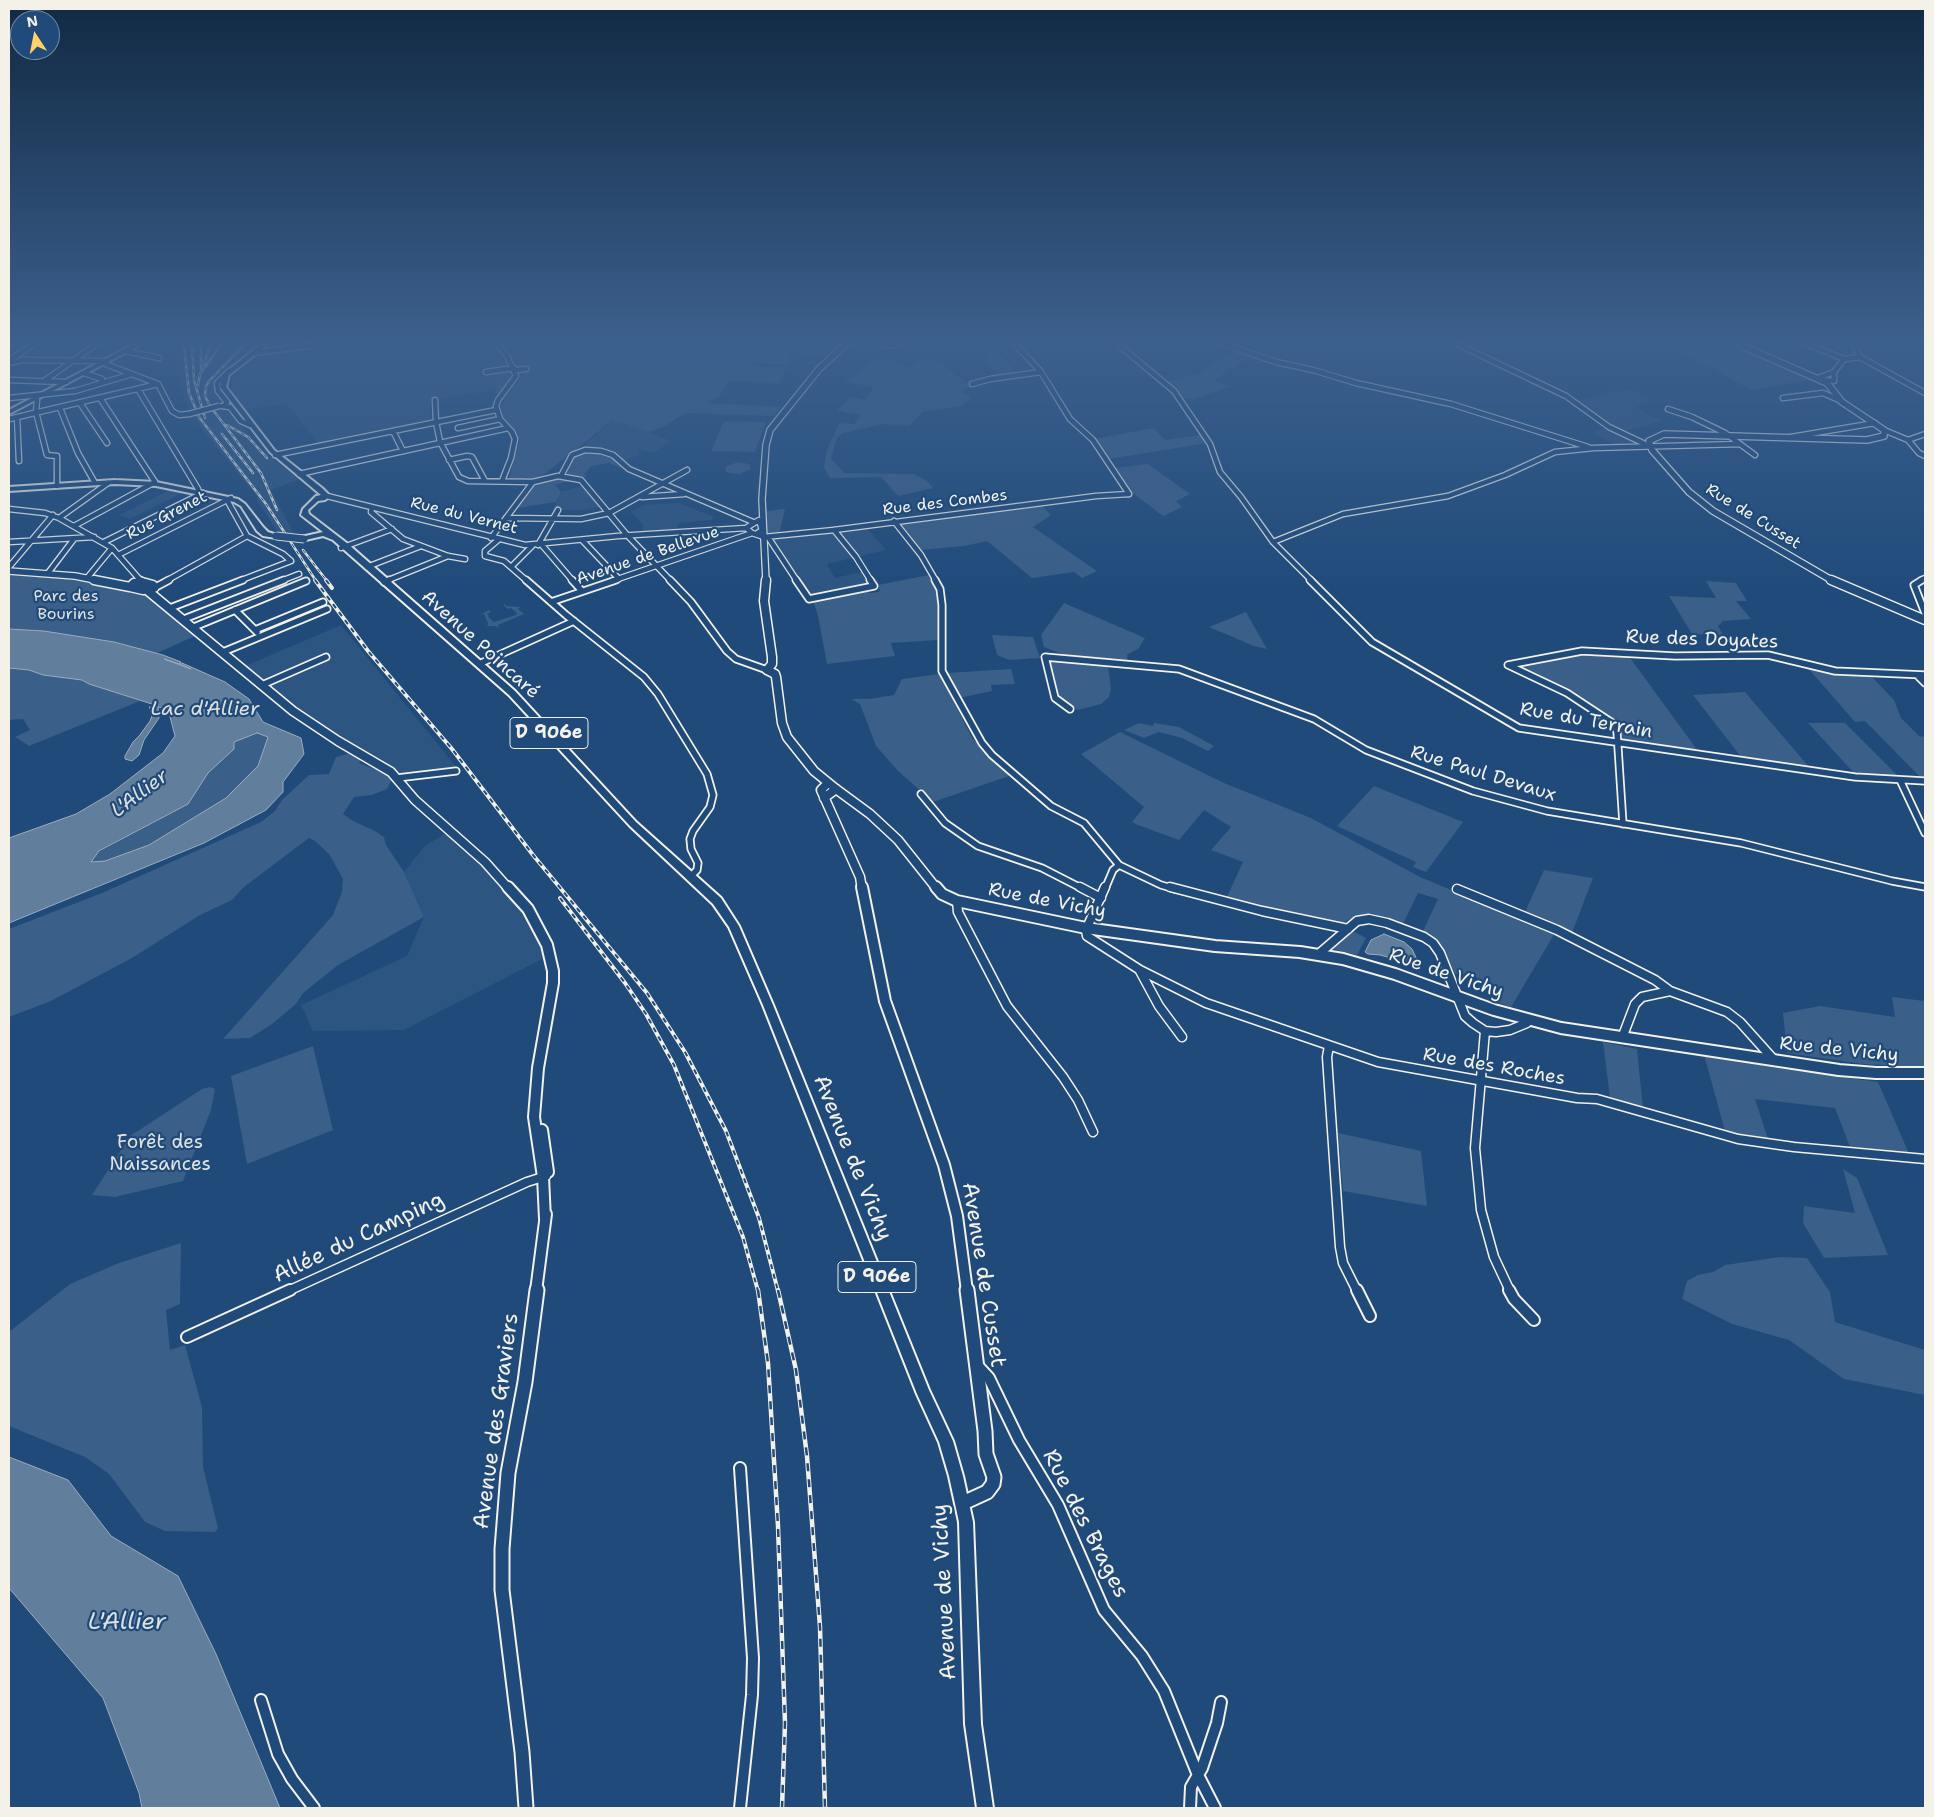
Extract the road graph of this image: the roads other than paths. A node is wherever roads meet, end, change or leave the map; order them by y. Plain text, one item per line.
1 (17, 430) edge
2 (41, 430) edge
3 (69, 430) edge
4 (98, 430) edge
5 (123, 430) edge
6 (162, 430) edge
7 (254, 430) edge
8 (400, 430) edge
9 (438, 430) edge
10 (500, 430) edge
11 (510, 430) edge
12 (770, 430) edge
13 (1082, 430) edge
14 (1201, 430) edge
15 (1534, 430) edge
16 (1614, 430) edge
17 (1718, 430) edge
18 (1836, 430) edge
19 (1884, 430) joint
20 (394, 431) junction
21 (1925, 434) edge
22 (1729, 435) junction
23 (1789, 438) junction
24 (1908, 440) junction
25 (107, 443) dead end
26 (441, 443) junction
27 (1740, 444) junction
28 (1650, 446) junction
29 (1593, 448) junction
30 (403, 451) junction
31 (1920, 453) junction
32 (275, 455) junction
33 (1755, 455) dead end
34 (1925, 456) edge
35 (449, 460) junction
36 (19, 461) dead end
37 (1925, 462) edge
38 (687, 470) dead end
39 (299, 474) junction
40 (561, 476) junction
41 (485, 481) junction
42 (502, 481) junction
43 (108, 482) junction
44 (533, 482) junction
45 (95, 483) junction
46 (153, 483) junction
47 (662, 484) junction
48 (57, 486) junction
49 (9, 489) edge
50 (200, 492) junction
51 (687, 494) junction
52 (322, 496) junction
53 (638, 497) junction
54 (229, 499) junction
55 (762, 499) junction
56 (372, 507) junction
57 (9, 510) edge
58 (15, 510) junction
59 (558, 510) dead end
60 (609, 512) junction
61 (53, 515) junction
62 (9, 516) edge
63 (59, 518) junction
64 (506, 518) junction
65 (552, 519) junction
66 (756, 521) junction
67 (894, 521) junction
68 (74, 526) junction
69 (746, 528) junction
70 (392, 529) junction
71 (834, 530) junction
72 (760, 534) junction
73 (627, 535) junction
74 (248, 536) junction
75 (94, 537) junction
76 (330, 537) junction
77 (491, 538) junction
78 (74, 539) junction
79 (498, 540) junction
80 (582, 540) junction
81 (30, 541) junction
82 (9, 542) edge
83 (104, 542) junction
84 (1273, 542) junction
85 (537, 545) junction
86 (421, 546) junction
87 (343, 547) junction
88 (112, 548) junction
89 (118, 555) junction
90 (448, 556) junction
91 (465, 559) dead end
92 (655, 566) junction
93 (367, 567) junction
94 (511, 567) junction
95 (9, 569) edge
96 (48, 573) junction
97 (299, 574) dead end
98 (87, 578) junction
99 (1925, 578) edge
100 (618, 579) junction
101 (306, 581) dead end
102 (136, 582) junction
103 (384, 582) junction
104 (152, 590) junction
105 (582, 591) junction
106 (323, 602) dead end
107 (551, 602) junction
108 (170, 608) junction
109 (327, 609) dead end
110 (235, 610) junction
111 (1925, 613) edge
112 (184, 619) junction
113 (1925, 620) edge
114 (574, 621) junction
115 (194, 627) junction
116 (255, 630) junction
117 (260, 637) junction
118 (223, 652) junction
119 (326, 657) dead end
120 (479, 664) junction
121 (767, 670) junction
122 (1917, 675) junction
123 (1925, 675) edge
124 (1925, 684) edge
125 (262, 685) junction
126 (1070, 709) dead end
127 (1618, 743) junction
128 (456, 771) dead end
129 (397, 778) junction
130 (1900, 780) junction
131 (1925, 781) edge
132 (828, 783) junction
133 (836, 789) junction
134 (921, 794) dead end
135 (824, 798) junction
136 (616, 806) joint
137 (1623, 824) junction
138 (1925, 833) edge
139 (1119, 865) junction
140 (691, 876) junction
141 (1925, 887) edge
142 (1457, 890) dead end
143 (865, 897) joint
144 (1101, 898) junction
145 (957, 901) junction
146 (1086, 928) junction
147 (1348, 929) junction
148 (1321, 955) junction
149 (1140, 970) junction
150 (1670, 991) junction
151 (1456, 996) junction
152 (1528, 1020) junction
153 (1485, 1031) junction
154 (1182, 1037) dead end
155 (1622, 1038) junction
156 (1329, 1046) junction
157 (1775, 1061) junction
158 (1925, 1073) edge
159 (1480, 1080) junction
160 (1093, 1132) dead end
161 (1925, 1160) edge
162 (546, 1176) junction
163 (1370, 1316) dead end
164 (1534, 1320) dead end
165 (187, 1337) dead end
166 (977, 1366) junction
167 (740, 1468) dead end
168 (963, 1503) junction
169 (261, 1700) dead end
170 (1221, 1702) dead end
171 (1198, 1775) junction
172 (314, 1808) edge
173 (526, 1808) edge
174 (740, 1808) edge
175 (985, 1808) edge
176 (1190, 1808) edge
177 (1215, 1808) edge

1 - 36 street
2 - 48 street
3 - 45 street
4 - 25 street
5 - 46 street
6 - 50 street
7 - 32 main road
8 - 20 street
9 - 26 street
10 - 26 street
11 - 42 street
12 - 55 street
13 - 67 street, Rue des Combes
14 - 84 street, Rue du Terrain
15 - 29 street
16 - 28 street
17 - 22 street
18 - 23 street
19 - 23 street
19 - 24 street
20 - 30 street
20 - 32 street
21 - 24 street
22 - 23 street
22 - 27 street
22 - 28 street
24 - 31 street
26 - 30 street
26 - 35 street
27 - 28 street
27 - 33 street
28 - 29 street
28 - 113 street, Rue de Cusset
29 - 84 street
30 - 39 street
31 - 34 street
31 - 37 street
32 - 39 main road
35 - 41 street
35 - 41 street
38 - 47 street
39 - 52 main road
40 - 44 street
40 - 47 street
40 - 60 street
41 - 42 street
42 - 44 street
43 - 45 main road
43 - 46 main road
43 - 63 street
44 - 64 street
45 - 48 main road
46 - 50 main road
46 - 68 street
47 - 51 street
47 - 53 street
48 - 49 main road
50 - 54 main road
50 - 83 street
51 - 53 street
51 - 66 street
52 - 56 street, Rue du Vernet
52 - 76 main road
53 - 60 street
54 - 74 street
54 - 76 main road, bridge
54 - 89 street, Rue Grenet
55 - 66 street
55 - 72 street
56 - 70 street
56 - 77 street, Rue du Vernet
57 - 58 street
58 - 61 street
58 - 62 street
59 - 65 street
60 - 65 street
60 - 73 street
61 - 63 street
61 - 81 street
63 - 68 street
64 - 65 street
64 - 77 street
65 - 85 street
66 - 69 street
66 - 72 street
67 - 71 street, Rue des Combes
67 - 139 street
68 - 75 street
69 - 72 street
69 - 73 street, Rue du Vernet
70 - 86 street
70 - 87 street
71 - 72 street, Rue des Combes
71 - 72 street
72 - 92 street, Avenue de Bellevue
72 - 121 street
73 - 80 street, Rue du Vernet
73 - 92 street
74 - 104 street
74 - 108 street
75 - 78 street
75 - 83 street
76 - 87 main road, D 906e
77 - 79 street, Rue du Vernet
78 - 81 street
78 - 96 street
79 - 85 street, Rue du Vernet
79 - 94 street
80 - 85 street, Rue du Vernet
80 - 100 street
81 - 82 street
81 - 95 street
83 - 88 street
84 - 127 street, Rue du Terrain
85 - 94 street
85 - 105 street
86 - 90 street
86 - 93 street
87 - 93 main road, Avenue Poincaré / D 906e
88 - 89 street
88 - 98 street
89 - 102 street
90 - 91 street
90 - 103 street
92 - 100 street, Avenue de Bellevue
92 - 121 street
93 - 103 main road, Avenue Poincaré / D 906e
94 - 107 street
95 - 96 street
96 - 98 street
97 - 112 street
98 - 102 street
99 - 111 street
100 - 105 street, Avenue de Bellevue
101 - 110 street
102 - 104 street
102 - 104 street, Avenue des Graviers
103 - 120 main road, Avenue Poincaré / D 906e
104 - 108 street, Avenue des Graviers
105 - 107 street, Avenue de Bellevue
106 - 116 street
107 - 114 street
108 - 112 street, Avenue des Graviers
109 - 117 street
110 - 115 street
110 - 116 street
112 - 115 street, Avenue des Graviers
114 - 120 street
114 - 140 street
115 - 118 street, Avenue des Graviers
116 - 117 street
117 - 118 street
118 - 125 street, Avenue des Graviers
119 - 125 street
120 - 136 main road, Avenue Poincaré / D 906e
121 - 132 street
122 - 123 street, Rue des Doyates
122 - 124 street
122 - 127 street, Rue des Doyates
125 - 129 street, Avenue des Graviers
126 - 137 street, Rue Paul Devaux
127 - 130 street, Rue du Terrain
127 - 137 street
128 - 129 street
129 - 162 street, Avenue des Graviers
130 - 131 street, Rue du Terrain
130 - 138 street
132 - 133 street, Rue de Vichy
132 - 135 street
133 - 135 street
133 - 145 street, Rue de Vichy
134 - 144 street
135 - 143 street
136 - 140 main road, Avenue de Vichy / D 906e
137 - 141 street, Rue Paul Devaux
139 - 144 street
139 - 147 street
140 - 168 main road, Avenue de Vichy / D 906e
142 - 150 street
143 - 166 street, Avenue de Cusset
144 - 146 street
145 - 146 street, Rue de Vichy
145 - 160 street
146 - 148 street, Rue de Vichy
146 - 149 street, Rue des Roches
147 - 148 street
147 - 151 street
148 - 151 street, Rue de Vichy
149 - 154 street
149 - 156 street, Rue des Roches
150 - 155 street
150 - 157 street
151 - 152 street, Rue de Vichy
151 - 153 street
152 - 153 street
152 - 155 street, Rue de Vichy
153 - 159 street
155 - 157 street, Rue de Vichy
156 - 159 street, Rue des Roches
156 - 163 street
157 - 158 street, Rue de Vichy
159 - 161 street, Rue des Roches
159 - 164 street
162 - 165 street, Allée du Camping
162 - 173 street, Avenue des Graviers
166 - 168 street, Avenue de Cusset
166 - 171 street, Rue des Brages
167 - 174 street
168 - 175 main road, Avenue de Vichy / D 906e
169 - 172 street
170 - 171 street
171 - 176 street
171 - 177 street, Rue des Brages

